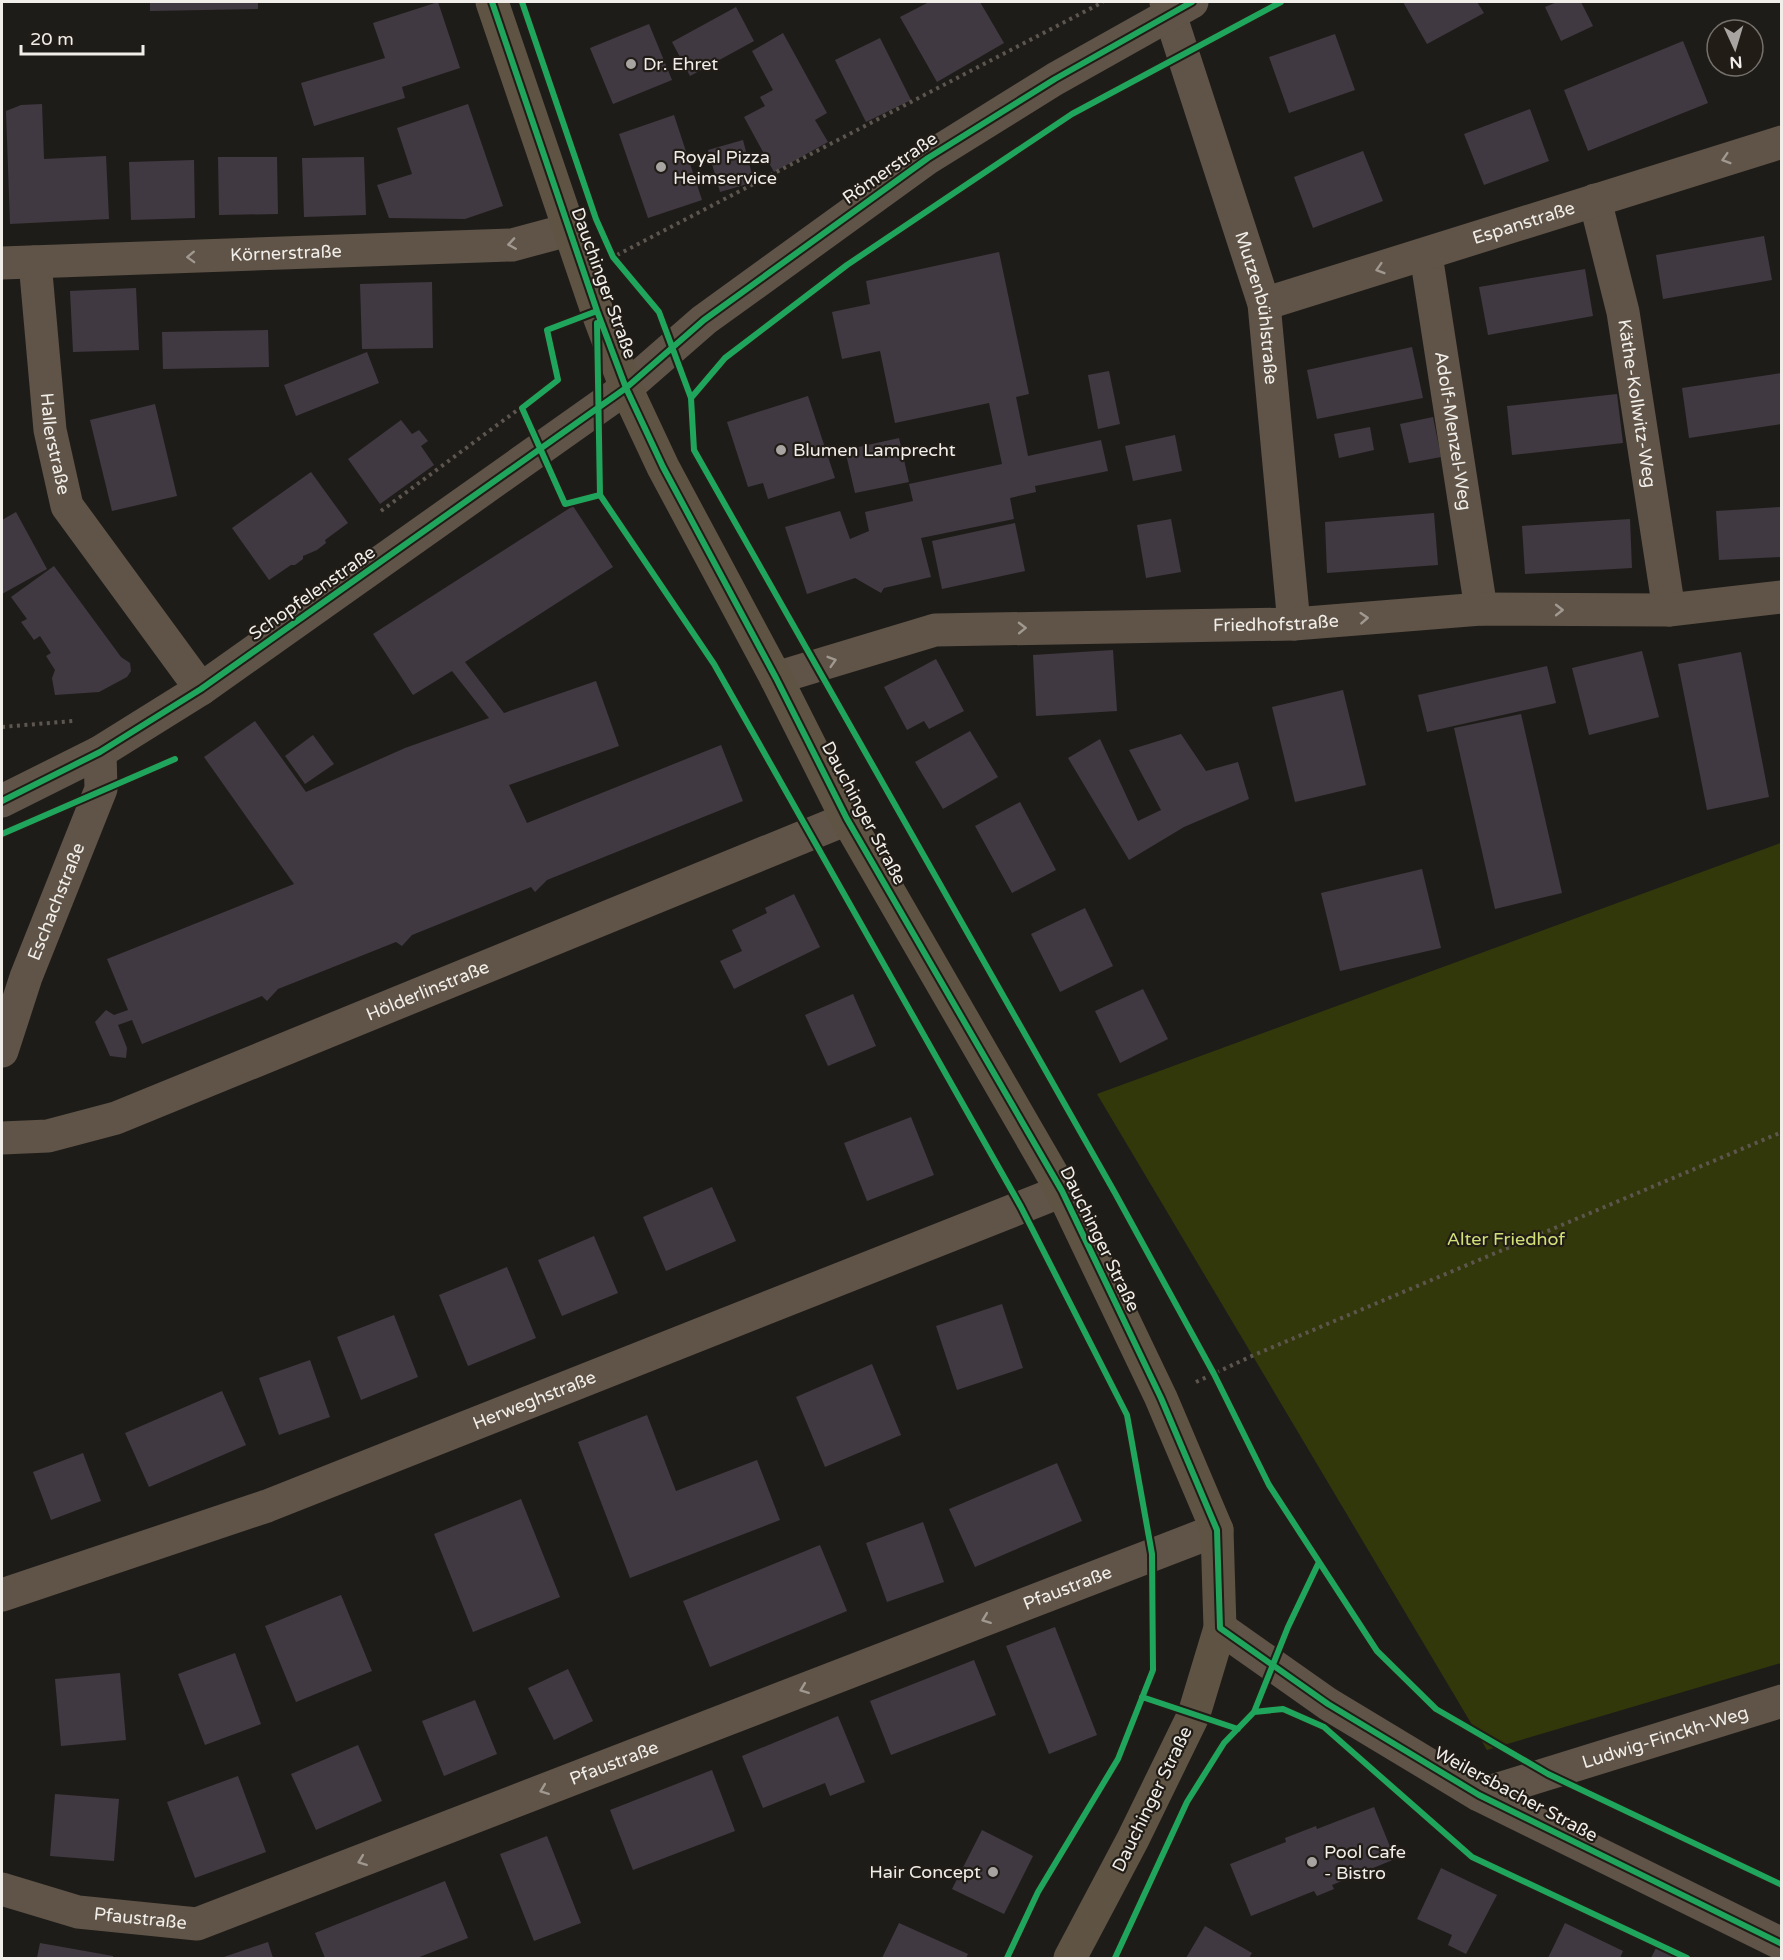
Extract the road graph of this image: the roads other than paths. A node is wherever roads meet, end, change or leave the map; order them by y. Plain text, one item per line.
1 (492, 2) edge
2 (1176, 5) edge
3 (1782, 142) edge
4 (1595, 200) junction
5 (568, 230) junction
6 (1426, 255) junction
7 (35, 262) junction
8 (2, 263) edge
9 (1264, 304) junction
10 (626, 388) junction
11 (1782, 597) edge
12 (1481, 609) junction
13 (1669, 610) junction
14 (1294, 624) junction
15 (776, 678) junction
16 (201, 689) junction
17 (100, 752) junction
18 (2, 801) edge
19 (847, 819) junction
20 (2, 1051) edge
21 (2, 1138) edge
22 (1062, 1191) junction
23 (1217, 1530) junction
24 (2, 1595) edge
25 (1220, 1628) junction
26 (1782, 1701) edge
27 (1479, 1796) junction
28 (2, 1889) edge
29 (1782, 1944) edge
30 (1070, 1959) edge

1 - 5 main road, Dauchinger Straße
2 - 9 street, Mutzenbühlstraße
2 - 10 street, Römerstraße
3 -> 4 street, Espanstraße
4 - 6 street, Espanstraße
4 - 13 street, Käthe-Kollwitz-Weg
5 -> 7 street, Körnerstraße
5 - 10 main road, Dauchinger Straße
6 -> 9 street, Espanstraße
6 - 12 street, Adolf-Menzel-Weg
7 - 8 street, Körnerstraße
7 - 16 street, Hallerstraße
9 - 14 street, Mutzenbühlstraße
10 - 15 main road, Dauchinger Straße
10 - 16 street, Schopfelenstraße
11 - 13 street, Friedhofstraße
12 -> 13 street, Friedhofstraße
14 -> 12 street, Friedhofstraße
15 -> 14 street, Friedhofstraße
15 - 19 main road, Dauchinger Straße
16 - 17 street, Schopfelenstraße
17 - 18 street, Schopfelenstraße
17 - 20 street, Eschachstraße
19 - 21 street, Hölderlinstraße
19 - 22 main road, Dauchinger Straße
22 - 23 main road, Dauchinger Straße
22 - 24 street, Herweghstraße
23 - 25 main road, Dauchinger Straße
23 -> 28 street, Pfaustraße
25 - 27 street, Weilersbacher Straße
25 - 30 main road, Dauchinger Straße
26 - 27 street, Ludwig-Finckh-Weg
27 - 29 street, Weilersbacher Straße

